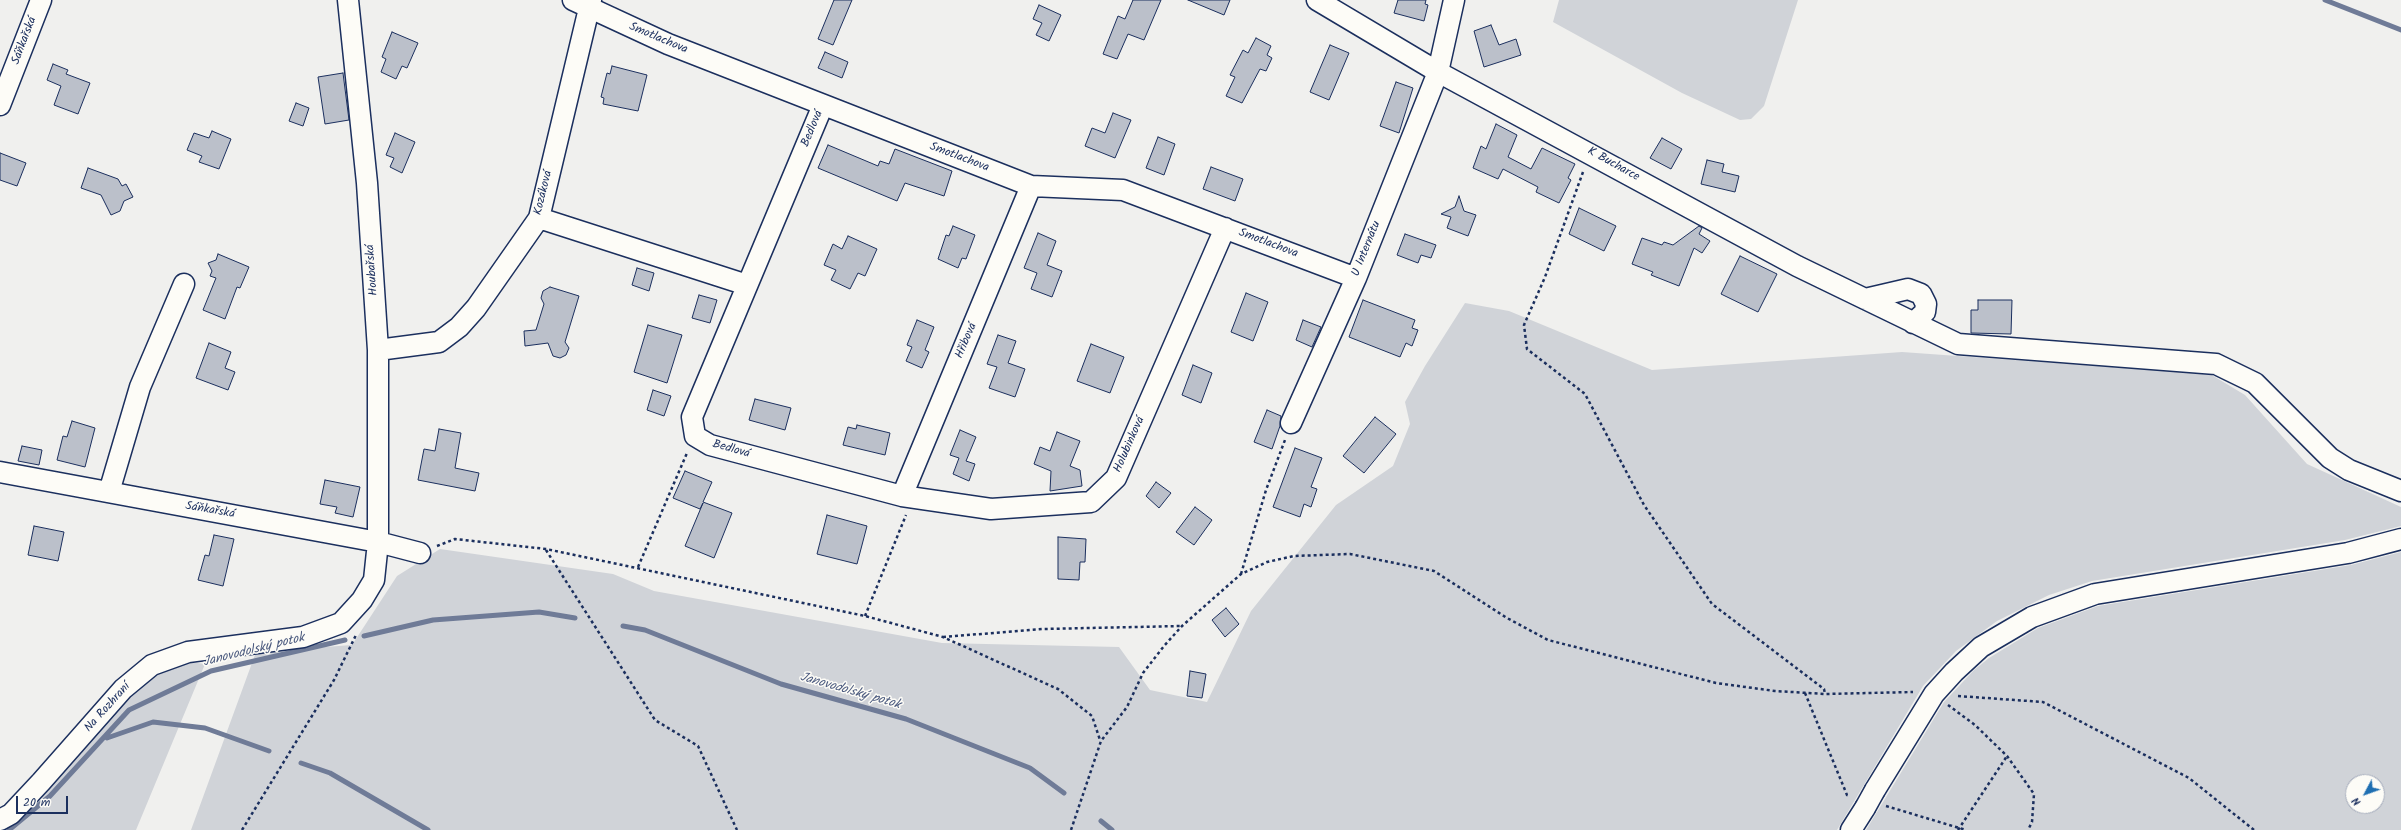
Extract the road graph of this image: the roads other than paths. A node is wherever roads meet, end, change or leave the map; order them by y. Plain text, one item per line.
1 (41, 0) edge
2 (348, 0) edge
3 (1317, 0) edge
4 (1454, 0) edge
5 (584, 3) edge
6 (1438, 72) junction
7 (0, 105) edge
8 (823, 105) junction
9 (1031, 186) junction
10 (539, 218) junction
11 (1225, 228) junction
12 (1356, 278) junction
13 (184, 284) dead end
14 (747, 285) junction
15 (1865, 299) junction
16 (1913, 323) junction
17 (378, 350) junction
18 (1291, 423) road end
19 (0, 472) edge
20 (2401, 491) edge
21 (110, 492) junction
22 (902, 496) junction
23 (2401, 539) edge
24 (378, 542) junction
25 (420, 552) road end
26 (0, 820) edge
27 (1851, 830) edge

1 - 7 street, Sáňkařská
2 - 17 street, Houbařská
3 - 6 street, K Bucharce
4 - 6 street, U Internátu
5 - 8 street, Smotlachova
5 - 10 street, Kozáková
6 - 12 street, U Internátu
6 - 15 street, K Bucharce
8 - 9 street, Smotlachova
8 - 14 street, Bedlová
9 - 11 street, Smotlachova
9 - 22 street, Hřibová
10 - 14 street
10 - 17 street, Kozáková
11 - 12 street, Smotlachova
11 - 22 street, Holubinková
12 - 18 street, U Internátu
13 - 21 street
14 - 22 street, Bedlová
15 - 16 street, K Bucharce
15 - 16 street
16 - 20 street, K Bucharce
17 - 24 street, Houbařská
19 - 21 street, Sáňkařská
21 - 24 street, Sáňkařská
23 - 27 street, bridge
24 - 25 street, Sáňkařská
24 - 26 street, Na Rozhraní

